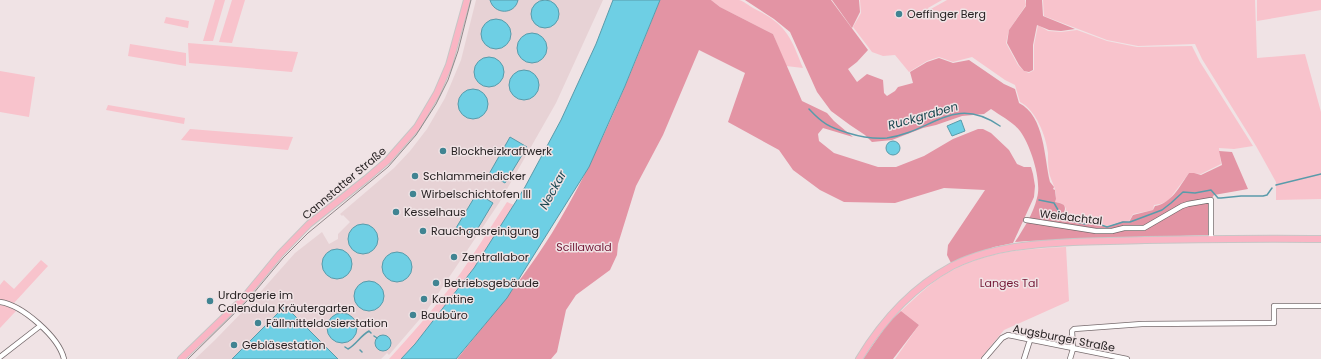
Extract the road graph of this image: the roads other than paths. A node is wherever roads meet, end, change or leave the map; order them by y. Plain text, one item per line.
1 (467, 0) edge
2 (1026, 220) dead end
3 (1211, 239) junction
4 (1321, 239) edge
5 (0, 302) edge
6 (1321, 306) edge
7 (40, 326) junction
8 (1030, 340) junction
9 (1073, 349) junction
10 (0, 357) edge
11 (63, 358) edge
12 (181, 359) edge
13 (859, 359) edge
14 (984, 359) edge
15 (1024, 359) edge
16 (1070, 359) edge
17 (1127, 359) edge

1 - 12 main road, Cannstatter Straße
2 - 3 street, Weidachtal
3 - 4 main road
3 - 13 main road
5 - 7 street
6 - 9 street
7 - 10 street
7 - 11 street
8 - 9 street, Augsburger Straße
8 - 14 street, Augsburger Straße
8 - 15 street
9 - 16 street
9 - 17 street, Augsburger Straße

